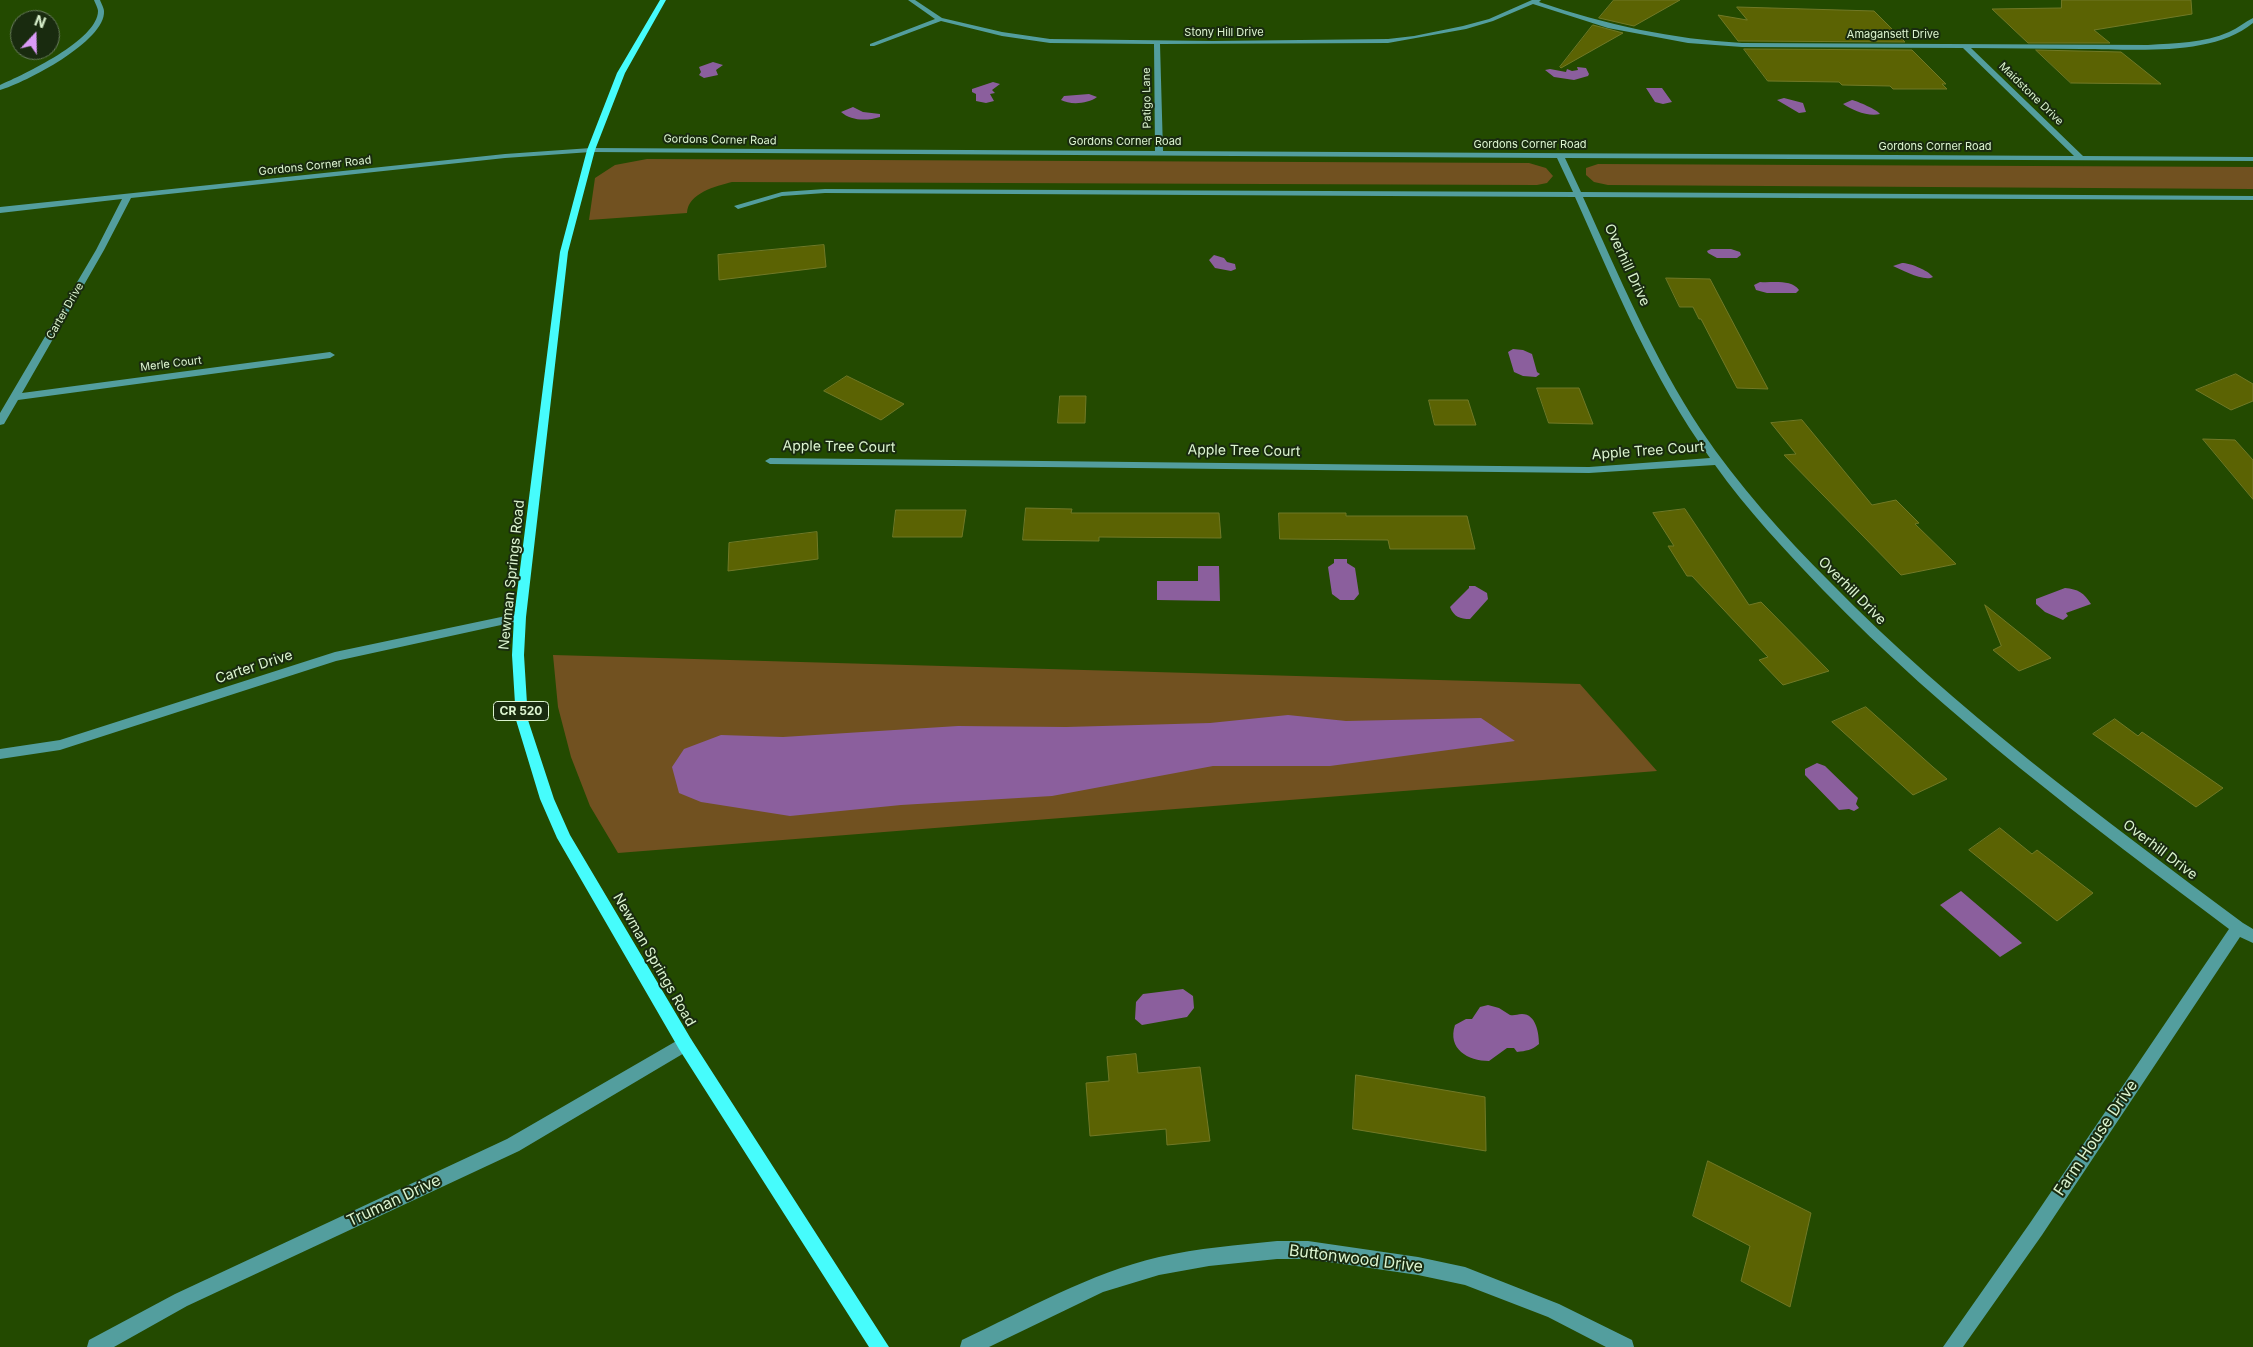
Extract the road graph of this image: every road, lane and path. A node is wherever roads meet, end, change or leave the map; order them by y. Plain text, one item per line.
1 (97, 0) edge
2 (663, 0) edge
3 (911, 0) edge
4 (1536, 1) edge
5 (940, 19) junction
6 (2253, 20) edge
7 (1157, 43) junction
8 (872, 45) dead end
9 (1965, 46) junction
10 (0, 88) edge
11 (591, 150) junction
12 (1159, 153) junction
13 (1560, 156) junction
14 (2082, 159) junction
15 (2253, 160) edge
16 (1578, 195) junction
17 (127, 198) junction
18 (2253, 198) edge
19 (738, 206) dead end
20 (0, 210) edge
21 (330, 355) dead end
22 (14, 397) junction
23 (0, 422) edge
24 (770, 461) dead end
25 (1718, 461) junction
26 (520, 617) junction
27 (0, 754) edge
28 (2238, 928) junction
29 (2253, 936) edge
30 (685, 1044) junction
31 (96, 1347) edge
32 (880, 1347) edge
33 (969, 1347) edge
34 (1624, 1347) edge
35 (1952, 1347) edge

1 - 10 street
2 - 11 main road, Newman Springs Road / CR 520
3 - 5 street, Stony Hill Drive
4 - 7 street, Stony Hill Drive
4 - 9 street, Amagansett Drive
5 - 7 street, Stony Hill Drive
5 - 8 street
6 - 9 street, Amagansett Drive
7 - 12 street, Patigo Lane
9 - 14 street, Maidstone Drive
11 - 12 street, Gordons Corner Road
11 - 17 street, Gordons Corner Road
11 - 26 main road, Newman Springs Road / CR 520
12 - 13 street, Gordons Corner Road
13 - 14 street, Gordons Corner Road
13 - 16 street, Overhill Drive
14 - 15 street, Gordons Corner Road
16 - 18 street
16 - 19 street
16 - 25 street, Overhill Drive
17 - 20 street, Gordons Corner Road
17 - 22 street, Carter Drive
21 - 22 street, Merle Court
22 - 23 street, Carter Drive
24 - 25 street, Apple Tree Court
25 - 28 street, Overhill Drive
26 - 27 street, Carter Drive
26 - 30 main road, Newman Springs Road / CR 520
28 - 29 street, Overhill Drive
28 - 35 street, Farm House Drive
30 - 31 street, Truman Drive
30 - 32 main road, Newman Springs Road / CR 520
33 - 34 street, Buttonwood Drive

